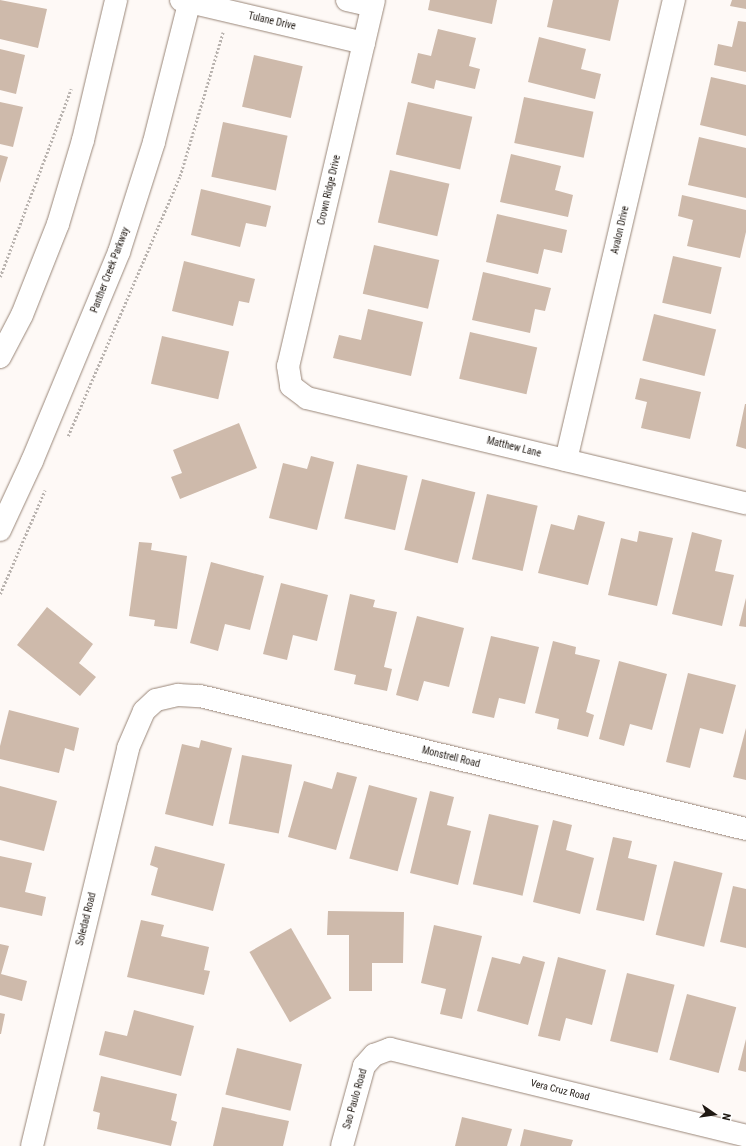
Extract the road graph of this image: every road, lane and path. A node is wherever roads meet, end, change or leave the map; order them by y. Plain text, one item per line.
1 (116, 0) edge
2 (347, 0) edge
3 (674, 0) edge
4 (187, 1) edge
5 (373, 3) edge
6 (364, 43) junction
7 (73, 84) dead end
8 (0, 278) edge
9 (0, 358) edge
10 (290, 381) joint
11 (566, 460) junction
12 (746, 503) edge
13 (0, 530) edge
14 (156, 700) joint
15 (746, 829) edge
16 (374, 1055) joint
17 (746, 1136) edge
18 (32, 1146) edge
19 (342, 1146) edge

1 - 9 street
2 - 5 street
3 - 11 street, Avalon Drive
4 - 6 street, Tulane Drive
4 - 13 street, Panther Creek Parkway
5 - 6 street, Crown Ridge Drive
6 - 10 street, Crown Ridge Drive
7 - 8 path
10 - 11 street, Matthew Lane
11 - 12 street, Matthew Lane
14 - 15 street, Monstrell Road
14 - 18 street, Soledad Road
16 - 17 street, Vera Cruz Road
16 - 19 street, Sao Paulo Road

